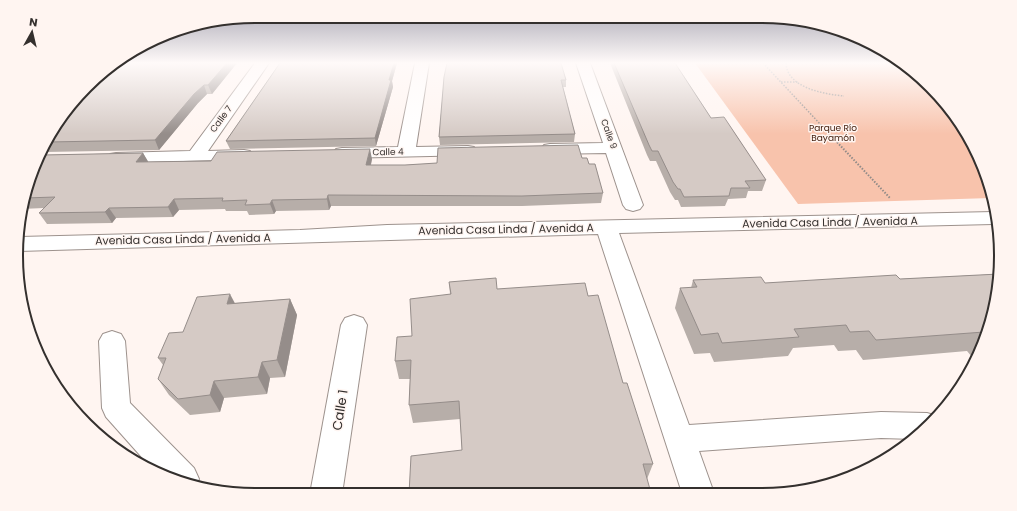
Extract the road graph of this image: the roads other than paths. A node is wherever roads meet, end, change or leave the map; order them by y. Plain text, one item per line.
1 (245, 87) edge
2 (418, 87) edge
3 (591, 87) edge
4 (614, 148) junction
5 (483, 150) edge
6 (537, 150) edge
7 (406, 152) junction
8 (328, 154) edge
9 (258, 155) edge
10 (195, 156) junction
11 (100, 158) edge
12 (633, 205) dead end
13 (991, 218) edge
14 (606, 227) junction
15 (23, 244) edge
16 (354, 325) dead end
17 (112, 341) dead end
18 (920, 426) edge
19 (679, 439) junction
20 (178, 475) edge
21 (327, 488) edge
22 (696, 488) edge

1 - 10 street, Calle 7
2 - 7 street
3 - 4 street, Calle 9
4 - 6 street
4 - 12 street, Calle 9
5 - 7 street, Calle 4
7 - 8 street, Calle 4
9 - 10 street
10 - 11 street
13 - 14 street, Avenida Casa Linda / Avenida A
14 - 15 street, Avenida Casa Linda / Avenida A
14 - 19 street
16 - 21 street, Calle 1
17 - 20 street
18 - 19 street
19 - 22 street

